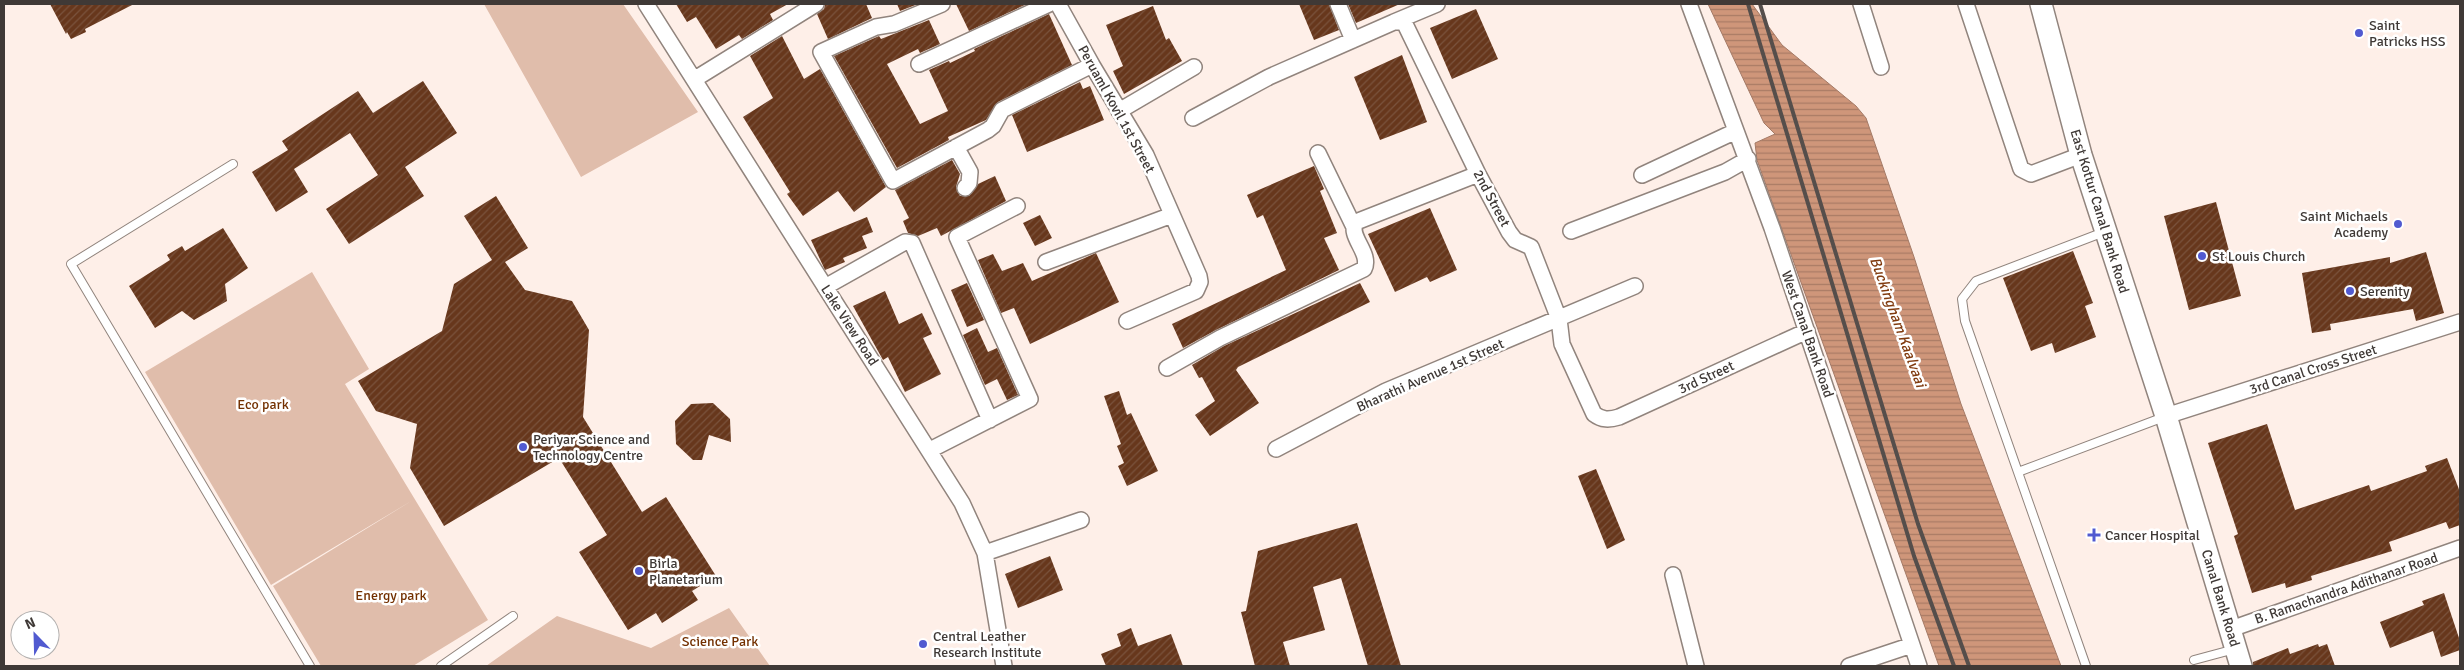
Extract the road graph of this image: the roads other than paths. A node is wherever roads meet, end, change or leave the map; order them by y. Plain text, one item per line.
1 (646, 4) edge
2 (816, 4) edge
3 (942, 4) edge
4 (1049, 4) edge
5 (1058, 4) edge
6 (1338, 4) edge
7 (1437, 4) edge
8 (1689, 4) edge
9 (1861, 4) edge
10 (1966, 4) edge
11 (2041, 4) edge
12 (1399, 22) junction
13 (1353, 40) junction
14 (920, 64) dead end
15 (1092, 66) junction
16 (1882, 66) dead end
17 (1194, 67) dead end
18 (694, 79) junction
19 (1119, 111) junction
20 (1193, 118) dead end
21 (1736, 131) junction
22 (956, 147) junction
23 (1318, 153) dead end
24 (2081, 155) junction
25 (1748, 159) junction
26 (233, 164) dead end
27 (1478, 174) junction
28 (1642, 175) dead end
29 (964, 188) dead end
30 (1017, 206) dead end
31 (1172, 215) junction
32 (1354, 227) junction
33 (2106, 231) junction
34 (1572, 232) dead end
35 (1046, 262) dead end
36 (1635, 286) dead end
37 (825, 287) junction
38 (1559, 319) junction
39 (1127, 321) dead end
40 (2460, 322) edge
41 (1807, 331) junction
42 (1167, 368) dead end
43 (2166, 416) junction
44 (990, 420) junction
45 (1605, 420) joint
46 (1276, 449) dead end
47 (930, 450) junction
48 (2018, 472) junction
49 (1081, 520) dead end
50 (2460, 548) edge
51 (985, 553) junction
52 (1673, 575) dead end
53 (513, 616) dead end
54 (1912, 645) junction
55 (2236, 648) edge
56 (2194, 660) dead end
57 (310, 666) edge
58 (441, 666) edge
59 (1004, 666) edge
60 (1696, 666) edge
61 (1849, 666) edge
62 (1919, 666) edge
63 (2086, 666) edge

1 - 18 street, Lake View Road
2 - 18 street
3 - 22 street
4 - 14 street
5 - 15 street, Peruaml Kovil 1st Street
6 - 13 street
7 - 12 street
8 - 21 street, West Canal Bank Road
9 - 16 street
10 - 24 street
11 - 24 street, East Kottur Canal Bank Road
12 - 13 street
12 - 27 street, 2nd Street
13 - 20 street
15 - 19 street, Peruaml Kovil 1st Street
15 - 22 street
17 - 19 street
18 - 37 street, Lake View Road
19 - 31 street, Peruaml Kovil 1st Street
21 - 25 street, West Canal Bank Road
21 - 28 street
22 - 29 street
23 - 32 street
24 - 33 street, East Kottur Canal Bank Road
25 - 34 street
25 - 41 street, West Canal Bank Road
26 - 57 lane
27 - 32 street
27 - 38 street, 2nd Street
30 - 44 street
31 - 35 street
31 - 39 street, Peruaml Kovil 1st Street
32 - 42 street
33 - 43 street, East Kottur Canal Bank Road
33 - 48 lane
36 - 38 street, Bharathi Avenue 1st Street
37 - 44 street
37 - 47 street, Lake View Road
38 - 45 street, 2nd Street
38 - 46 street, Bharathi Avenue 1st Street
40 - 43 street, 3rd Canal Cross Street
41 - 45 street, 3rd Street
41 - 54 street, West Canal Bank Road
43 - 48 lane
43 - 55 street, Canal Bank Road
44 - 47 street
47 - 51 street, Lake View Road
48 - 63 lane
49 - 51 street
50 - 55 street, B. Ramachandra Adithanar Road
51 - 59 street, Lake View Road
52 - 60 street
53 - 58 lane
54 - 61 street
54 - 62 street, West Canal Bank Road
55 - 56 lane

